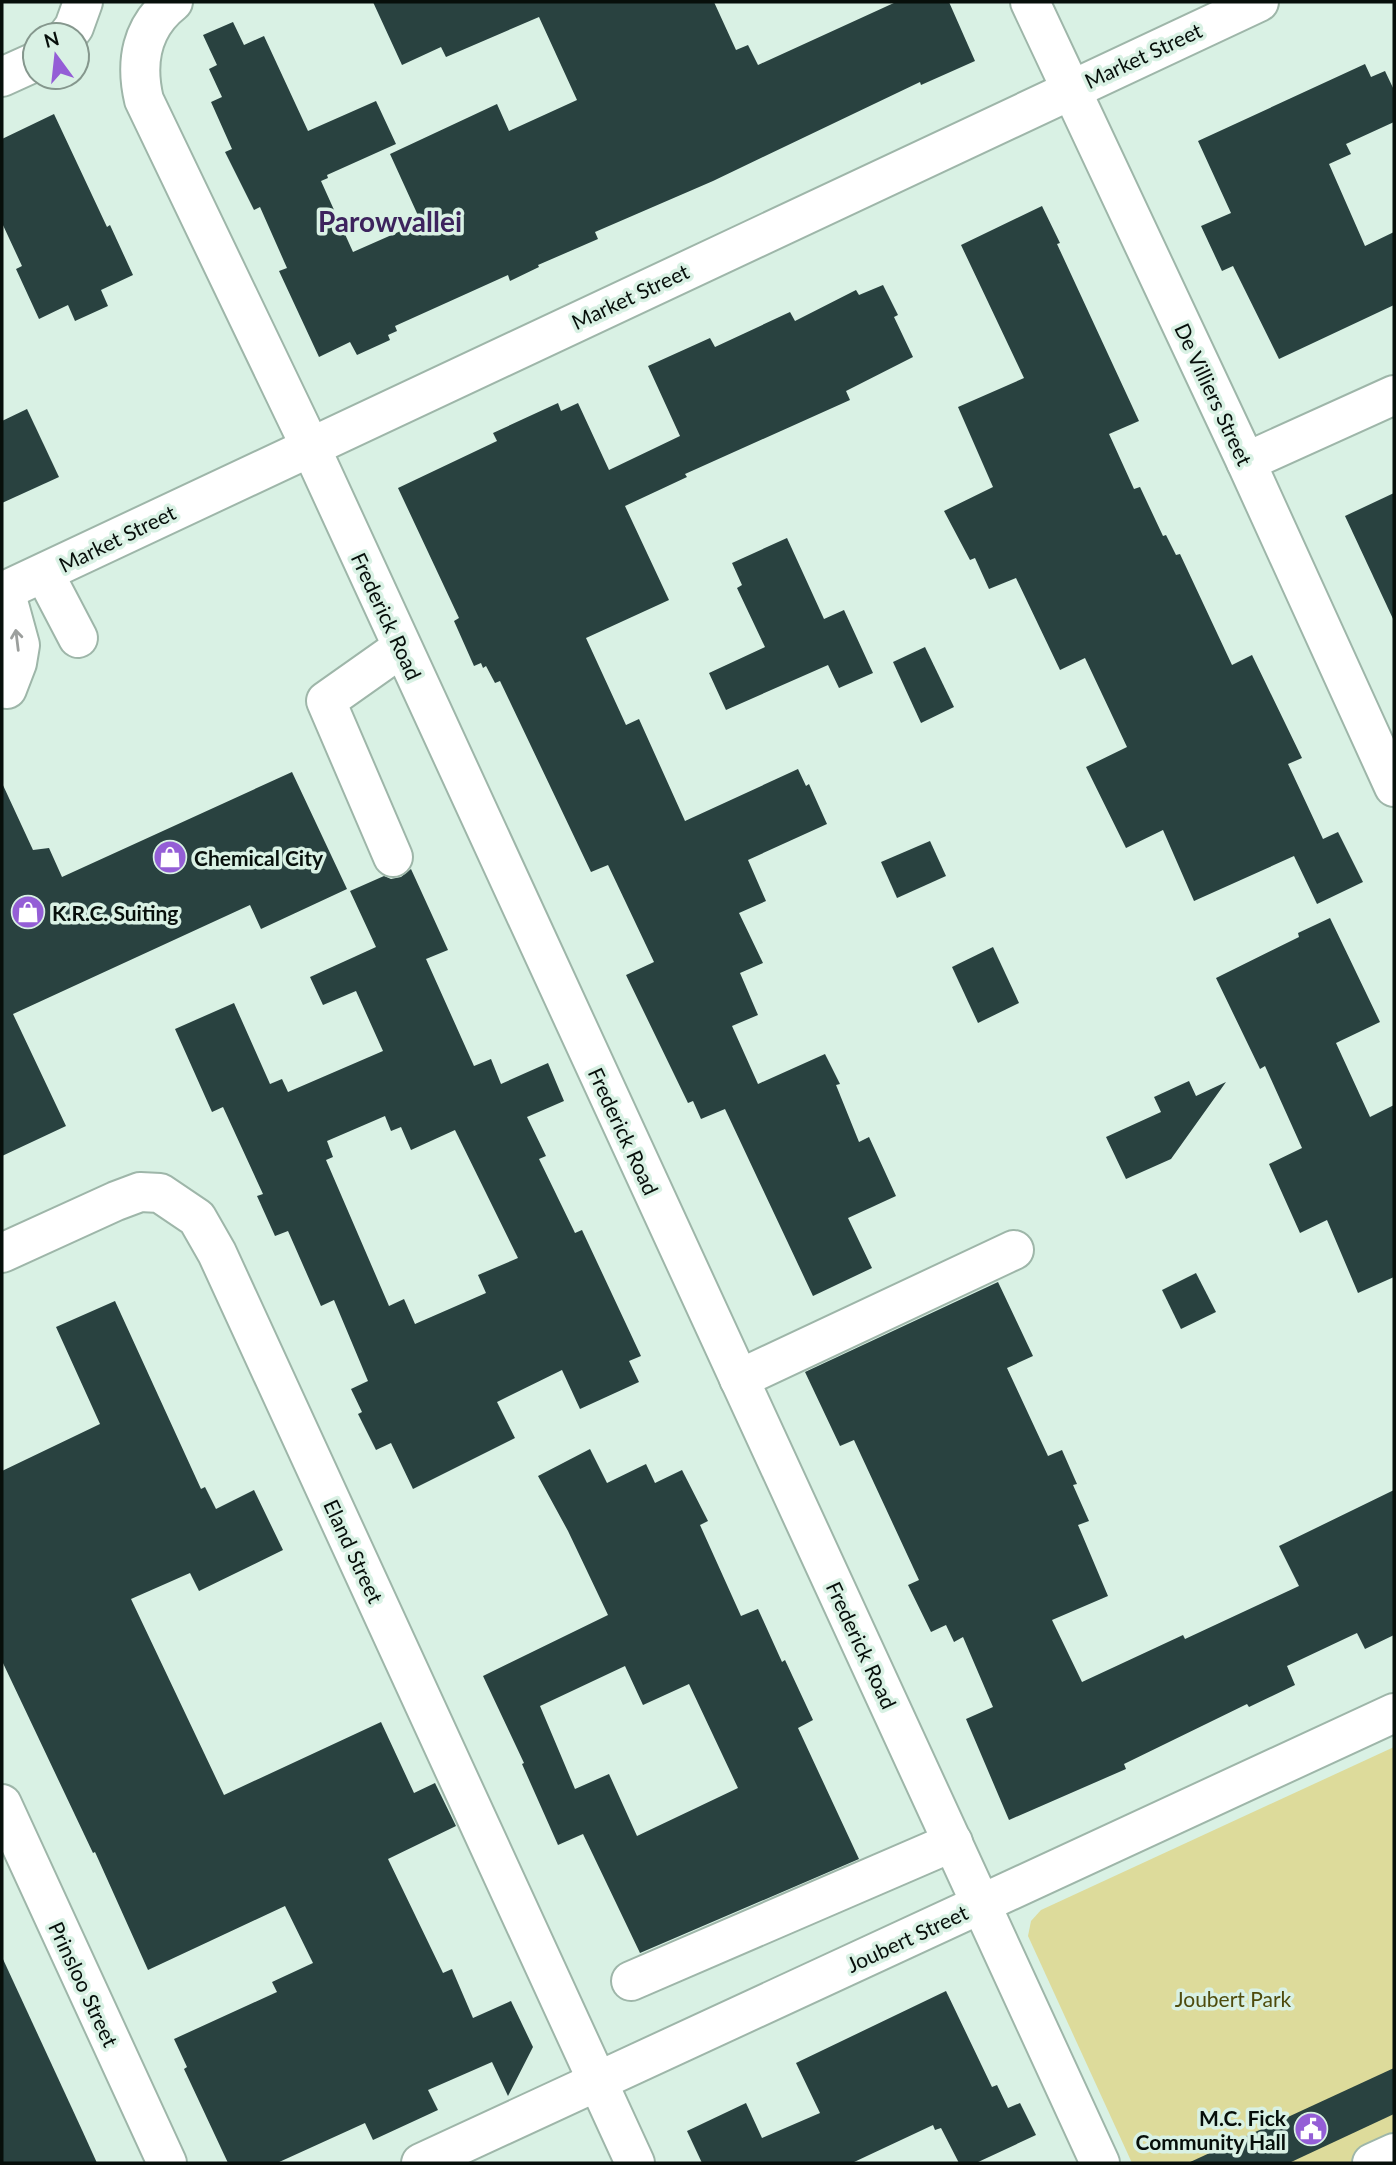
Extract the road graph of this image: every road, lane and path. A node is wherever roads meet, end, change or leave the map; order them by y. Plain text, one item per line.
1 (83, 2) edge
2 (173, 2) edge
3 (1030, 2) edge
4 (1259, 2) edge
5 (76, 21) edge
6 (21, 68) edge
7 (2, 77) edge
8 (1070, 89) junction
9 (1394, 395) edge
10 (310, 446) junction
11 (1246, 462) junction
12 (44, 573) junction
13 (4, 591) edge
14 (78, 638) dead end
15 (401, 648) junction
16 (7, 690) dead end
17 (1394, 787) edge
18 (393, 857) dead end
19 (1014, 1250) dead end
20 (2, 1253) edge
21 (739, 1379) junction
22 (1394, 1713) edge
23 (2, 1804) edge
24 (953, 1842) junction
25 (981, 1903) junction
26 (631, 1981) dead end
27 (598, 2082) junction
28 (1394, 2153) edge
29 (167, 2163) edge
30 (421, 2163) edge
31 (635, 2163) edge
32 (1100, 2163) edge
33 (1372, 2163) edge

1 - 5 street
2 - 10 street, Frederick Road
3 - 8 street, De Villiers Street
4 - 8 street, Market Street
6 - 7 street
8 - 10 street, Market Street
8 - 11 street, De Villiers Street
9 - 11 street
10 - 12 street, Market Street
10 - 15 street, Frederick Road
11 - 17 street, De Villiers Street
12 - 13 street, Market Street
12 - 14 street
16 -> 13 street
15 - 18 street
15 - 21 street, Frederick Road
19 - 21 street
20 - 27 street, Eland Street
21 - 24 street, Frederick Road
22 - 25 street, Joubert Street
23 - 29 street, Prinsloo Street
24 - 25 street, Frederick Road
24 - 26 street
25 - 27 street, Joubert Street
25 - 32 street, Frederick Road
27 - 30 street, Joubert Street
27 - 31 street, Eland Street
28 - 33 street

